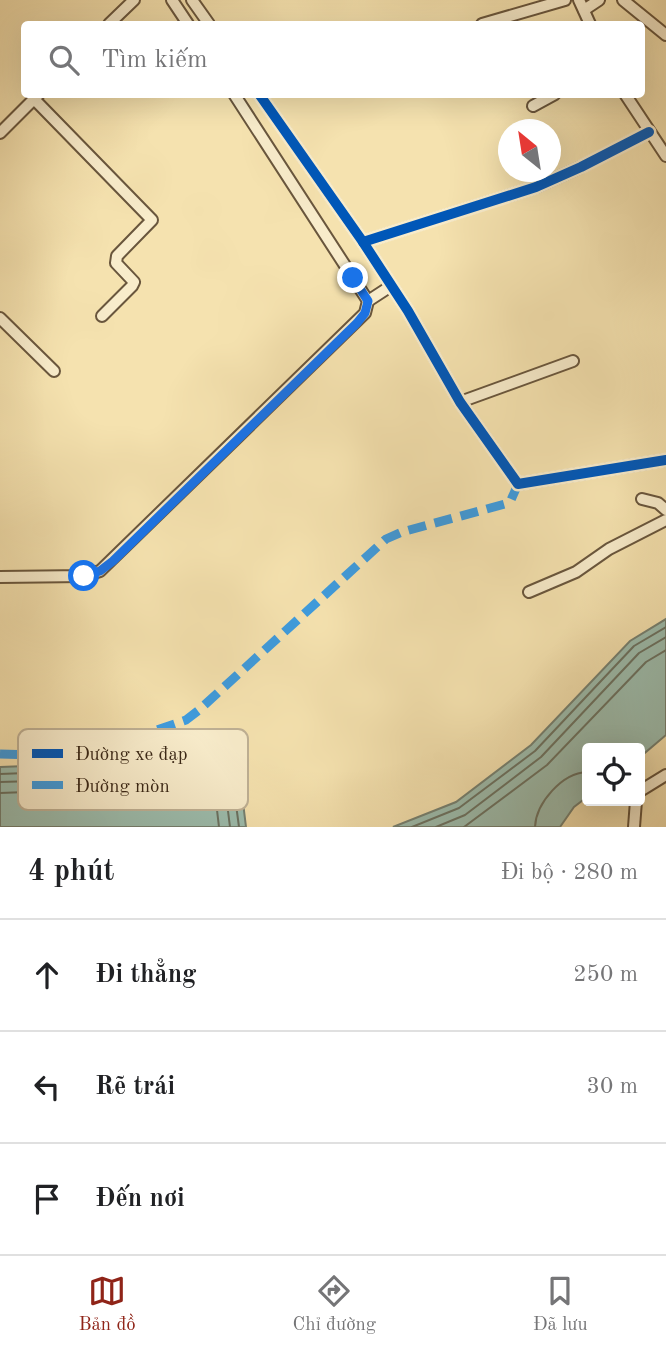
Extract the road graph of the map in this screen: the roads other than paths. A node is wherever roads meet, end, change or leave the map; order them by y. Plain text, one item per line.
1 (134, 0) edge
2 (172, 0) edge
3 (192, 0) edge
4 (565, 0) edge
5 (599, 0) edge
6 (623, 0) edge
7 (582, 5) edge
8 (112, 21) edge
9 (186, 21) edge
10 (207, 21) edge
11 (492, 21) edge
12 (666, 36) edge
13 (36, 98) edge
14 (38, 98) edge
15 (237, 98) edge
16 (262, 98) edge
17 (548, 98) edge
18 (628, 98) edge
19 (533, 106) dead end
20 (649, 132) junction
21 (0, 133) edge
22 (666, 156) edge
23 (363, 242) junction
24 (391, 286) junction
25 (368, 301) junction
26 (102, 316) dead end
27 (0, 318) edge
28 (573, 361) dead end
29 (54, 371) dead end
30 (460, 402) junction
31 (666, 460) edge
32 (642, 499) dead end
33 (666, 510) edge
34 (666, 520) edge
35 (0, 578) edge
36 (529, 592) dead end
37 (666, 775) edge
38 (645, 788) edge
39 (636, 806) edge
40 (634, 827) edge

1 - 8 street
2 - 9 street
3 - 10 street
4 - 11 street
5 - 7 street
6 - 12 street
13 - 21 street
14 - 26 street
15 - 25 street
16 - 23 street
17 - 19 street
18 - 20 street
20 - 22 street
20 - 23 street
23 - 24 street
24 - 25 street
24 - 30 street
25 - 35 street
27 - 29 street
28 - 30 street
30 - 31 street
32 - 33 street
34 - 36 street
37 - 38 street
39 - 40 street

